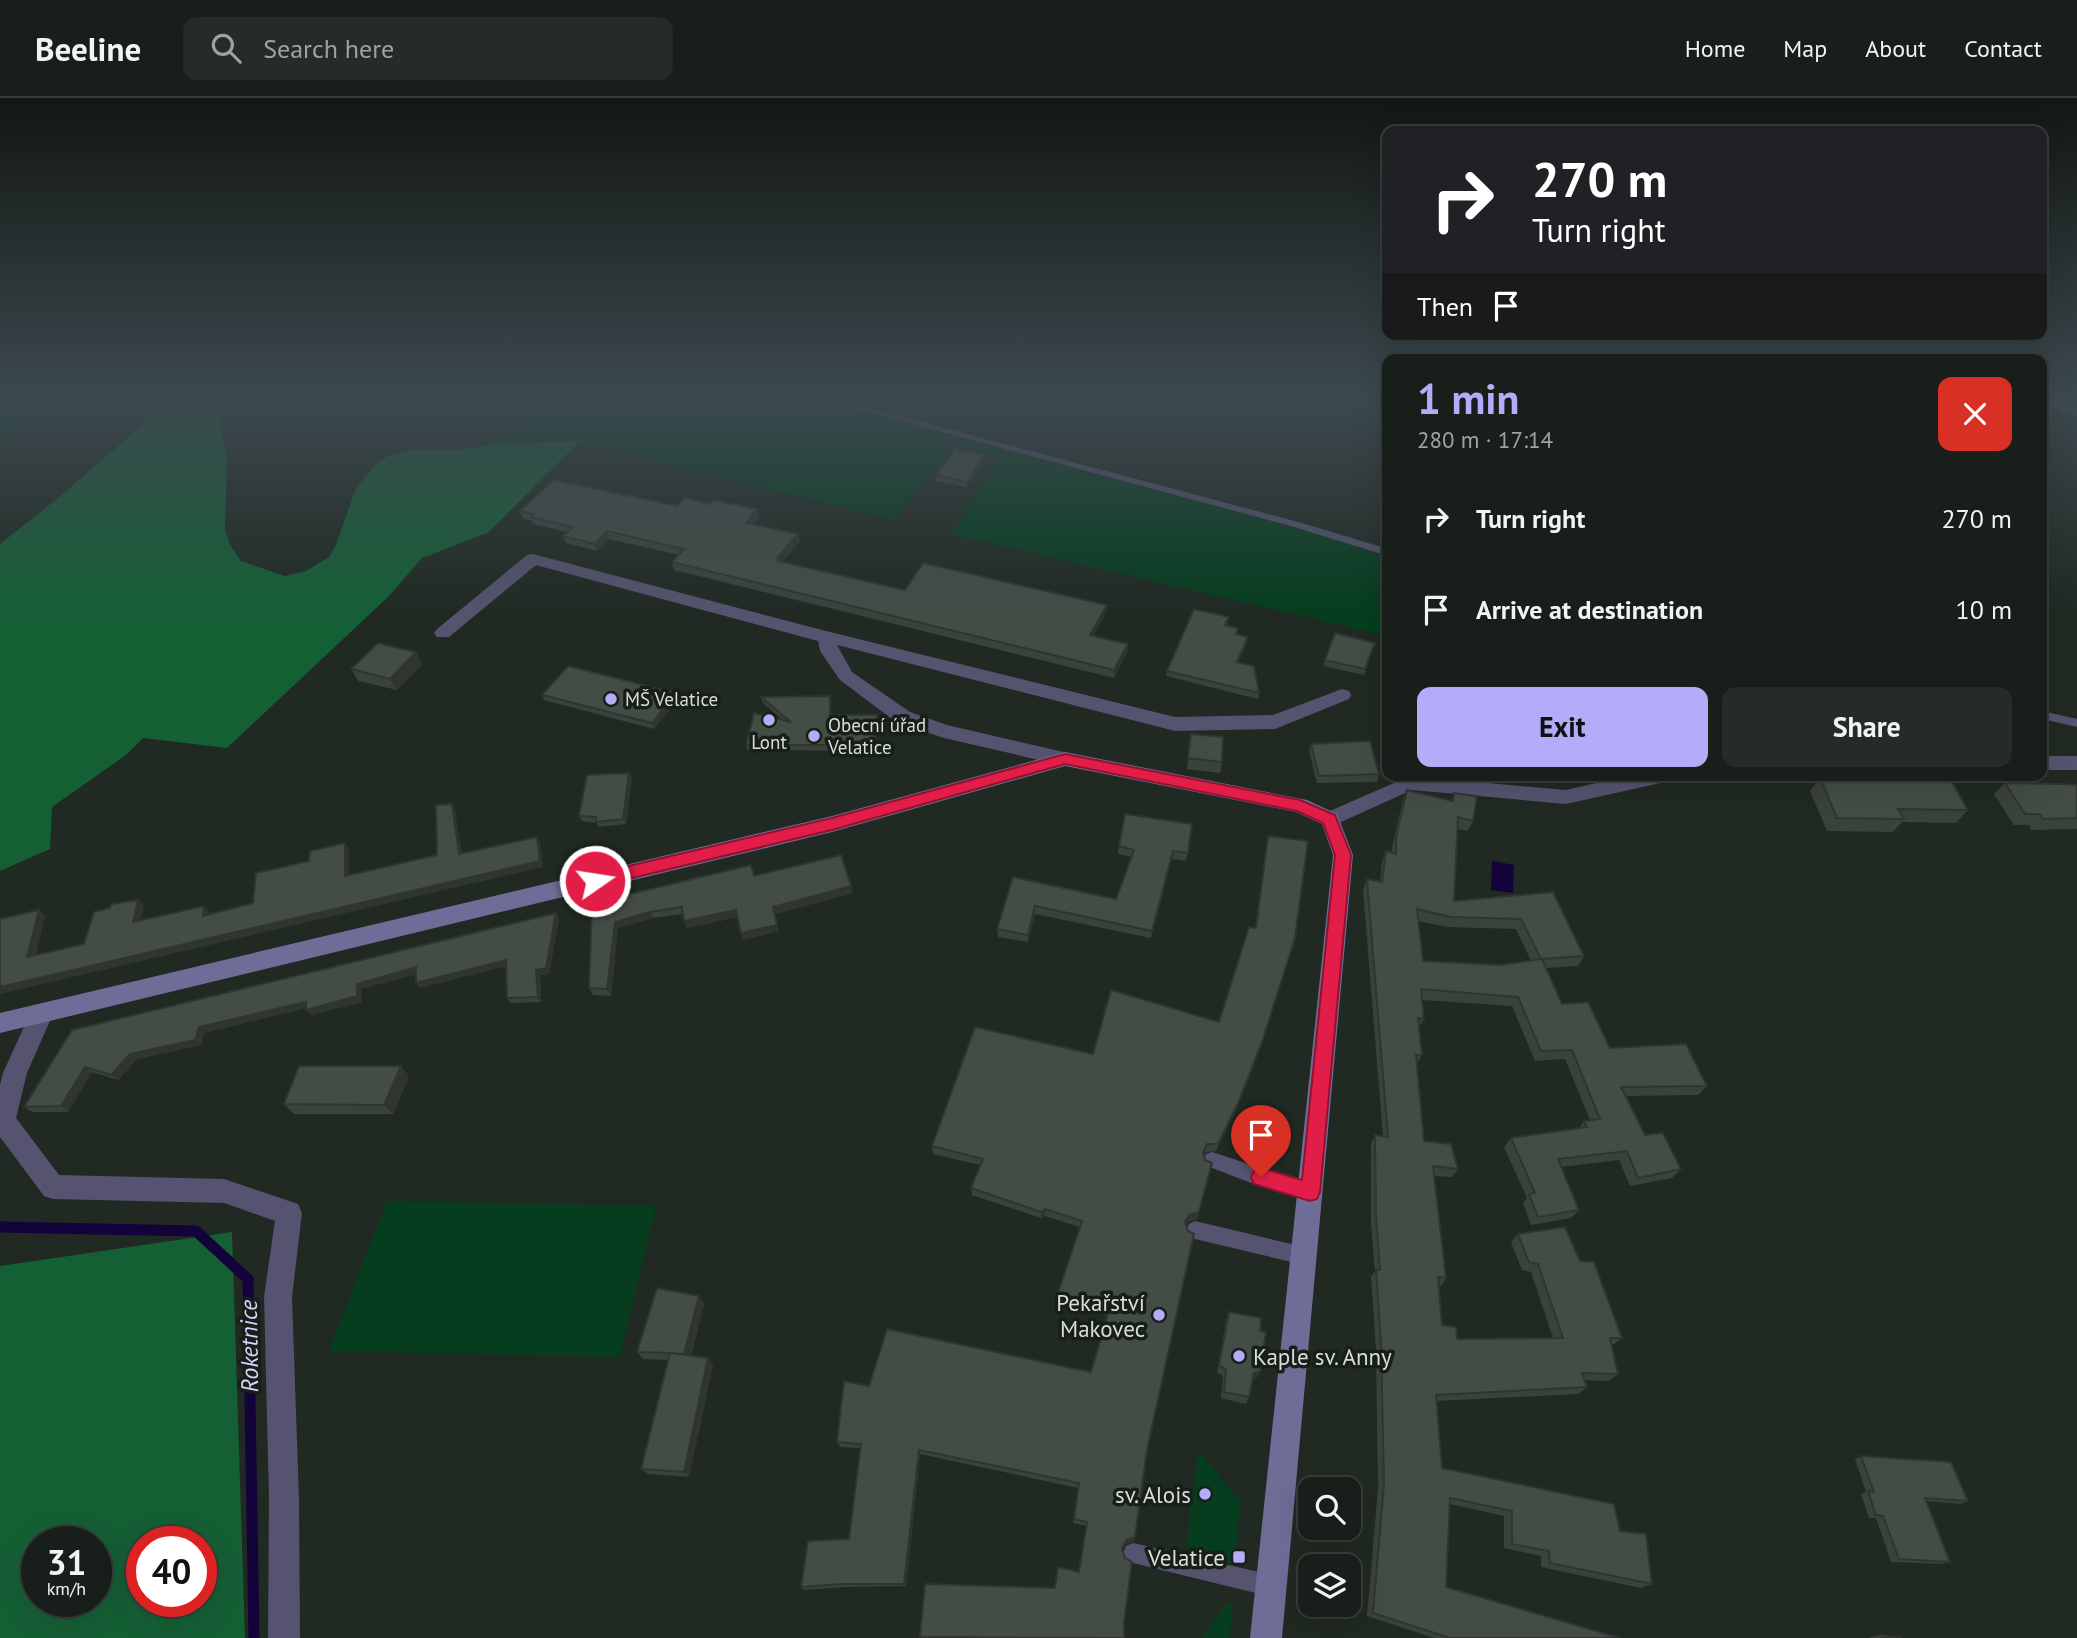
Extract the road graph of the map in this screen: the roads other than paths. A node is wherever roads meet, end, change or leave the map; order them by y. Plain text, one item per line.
1 (1088, 470) edge
2 (1382, 551) edge
3 (443, 633) dead end
4 (826, 637) junction
5 (1342, 695) dead end
6 (2047, 716) edge
7 (2077, 723) edge
8 (1065, 759) junction
9 (2047, 762) edge
10 (2077, 763) edge
11 (1638, 781) edge
12 (1330, 819) junction
13 (41, 1014) junction
14 (0, 1023) edge
15 (1212, 1160) edge
16 (1310, 1192) junction
17 (1195, 1230) dead end
18 (1304, 1256) junction
19 (1133, 1553) dead end
20 (1272, 1586) junction
21 (284, 1638) edge
22 (1266, 1638) edge

1 - 2 lane
3 - 4 street
4 - 5 street
4 - 8 street
6 - 7 lane
8 - 12 street
8 - 13 street
9 - 10 street
11 - 12 street
12 - 16 street
13 - 14 street
13 - 21 street
15 - 16 lane
16 - 18 street
17 - 18 lane
18 - 20 street
19 - 20 lane
20 - 22 street

